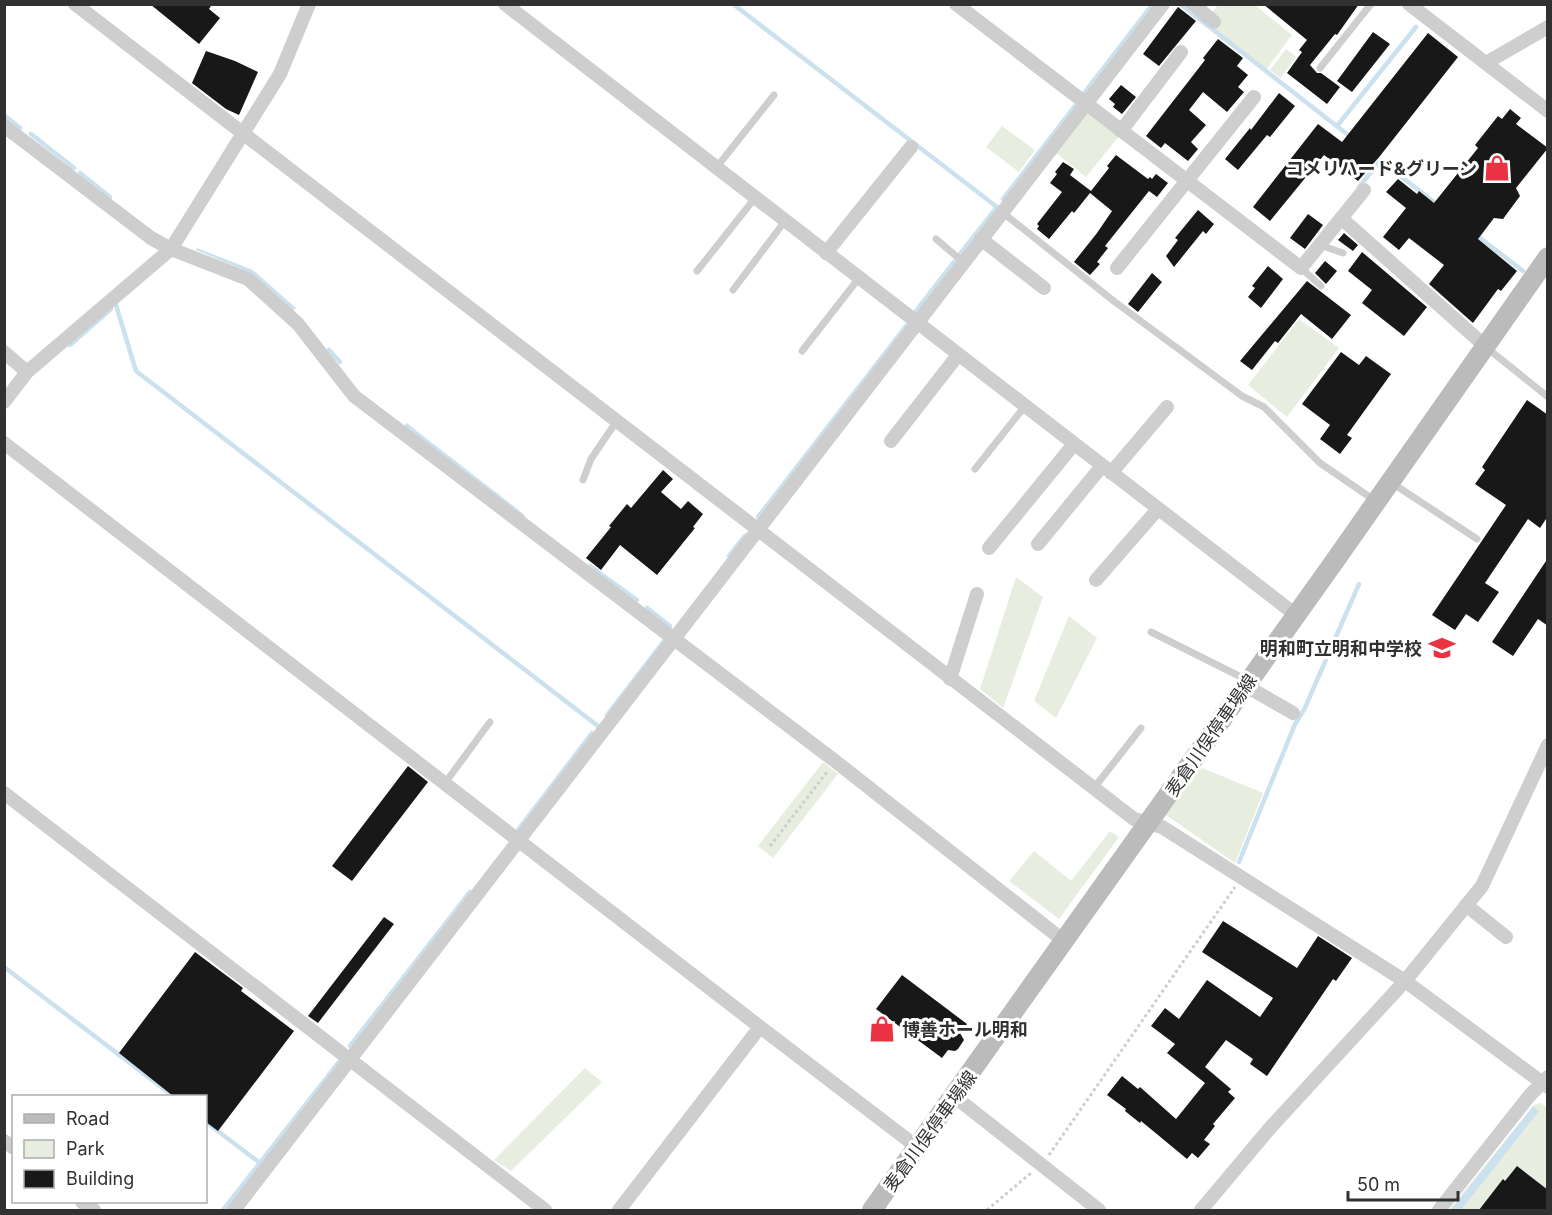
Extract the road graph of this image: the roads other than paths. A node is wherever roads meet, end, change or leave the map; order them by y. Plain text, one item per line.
1 (75, 4) edge
2 (309, 4) edge
3 (505, 4) edge
4 (956, 4) edge
5 (1163, 4) edge
6 (1193, 4) edge
7 (1371, 4) edge
8 (1409, 4) edge
9 (1214, 22) dead end
10 (1548, 27) edge
11 (1181, 52) dead end
12 (1486, 63) junction
13 (1320, 68) dead end
14 (774, 94) dead end
15 (1254, 97) dead end
16 (1086, 104) junction
17 (1548, 111) edge
18 (4, 126) edge
19 (1121, 130) junction
20 (243, 134) junction
21 (911, 147) dead end
22 (716, 168) junction
23 (1187, 181) junction
24 (1364, 190) dead end
25 (755, 198) junction
26 (1002, 212) junction
27 (1341, 218) junction
28 (785, 221) junction
29 (936, 239) dead end
30 (981, 239) junction
31 (1320, 244) junction
32 (171, 249) junction
33 (826, 253) junction
34 (1343, 253) dead end
35 (1548, 257) edge
36 (963, 262) junction
37 (1117, 268) dead end
38 (1301, 268) junction
39 (697, 271) dead end
40 (859, 278) junction
41 (1321, 286) dead end
42 (1044, 288) dead end
43 (733, 290) dead end
44 (916, 323) junction
45 (1485, 346) junction
46 (802, 351) dead end
47 (4, 352) edge
48 (958, 355) junction
49 (27, 372) junction
50 (1548, 397) edge
51 (4, 402) edge
52 (1025, 406) junction
53 (1167, 407) dead end
54 (616, 422) junction
55 (891, 441) dead end
56 (4, 443) edge
57 (1074, 444) junction
58 (1107, 469) junction
59 (975, 470) dead end
60 (583, 480) dead end
61 (1390, 482) junction
62 (1376, 501) junction
63 (1158, 509) junction
64 (757, 531) junction
65 (1477, 539) dead end
66 (1038, 544) dead end
67 (989, 548) dead end
68 (1096, 580) dead end
69 (977, 594) dead end
70 (1296, 615) junction
71 (1151, 632) dead end
72 (675, 639) junction
73 (950, 678) junction
74 (1247, 684) junction
75 (1293, 713) dead end
76 (490, 722) dead end
77 (1141, 728) dead end
78 (1548, 746) edge
79 (446, 783) junction
80 (1094, 788) junction
81 (4, 793) edge
82 (1148, 823) junction
83 (519, 840) junction
84 (1466, 905) junction
85 (1506, 937) dead end
86 (1064, 941) junction
87 (1406, 981) junction
88 (760, 1027) junction
89 (350, 1059) junction
90 (1546, 1082) edge
91 (955, 1097) junction
92 (917, 1147) junction
93 (234, 1210) edge
94 (545, 1210) edge
95 (619, 1210) edge
96 (872, 1210) edge
97 (1099, 1210) edge
98 (1201, 1210) edge
99 (1439, 1210) edge

1 - 20 street
2 - 20 street
3 - 22 street
4 - 16 street
5 - 16 street
6 - 9 street
7 - 13 lane
8 - 12 street
10 - 12 street
11 - 19 street
12 - 17 street
14 - 22 lane
15 - 23 street
16 - 19 street
16 - 26 street
18 - 32 street
19 - 23 street
20 - 32 street
20 - 54 street
21 - 33 street
22 - 25 street
23 - 37 street
23 - 38 street
24 - 27 street
25 - 28 street
25 - 39 lane
26 - 30 street
26 - 62 lane
27 - 31 street
27 - 45 street
28 - 33 street
28 - 43 lane
29 - 36 lane
30 - 36 street
30 - 42 street
31 - 34 lane
31 - 38 street
32 - 49 street
32 - 72 street
33 - 40 street
35 - 45 main road, 麦倉川俣停車場線
36 - 44 street
38 - 41 lane
40 - 44 street
40 - 46 lane
44 - 48 street
44 - 64 street
45 - 50 lane
45 - 61 main road, 麦倉川俣停車場線
47 - 49 street
48 - 52 street
48 - 55 street
49 - 51 street
52 - 57 street
52 - 59 lane
53 - 58 street
54 - 60 lane
54 - 64 street
56 - 79 street
57 - 58 street
57 - 67 street
58 - 63 street
58 - 66 street
61 - 62 main road, 麦倉川俣停車場線
61 - 65 lane
62 - 70 main road, 麦倉川俣停車場線
63 - 68 street
63 - 70 street
64 - 72 street
64 - 73 street
69 - 73 street
70 - 74 main road, 麦倉川俣停車場線
71 - 74 lane
72 - 83 street
72 - 86 street
73 - 80 street
74 - 75 street
74 - 82 main road, 麦倉川俣停車場線
76 - 79 lane
77 - 80 lane
78 - 84 street
79 - 83 street
80 - 82 street
81 - 89 street
82 - 86 main road, 麦倉川俣停車場線
82 - 87 street
83 - 88 street
83 - 89 street
84 - 85 street
84 - 87 street
86 - 91 main road, 麦倉川俣停車場線
87 - 90 street
87 - 98 street
88 - 92 street
88 - 95 street
89 - 93 street
89 - 94 street
90 - 99 street
91 - 92 main road, 麦倉川俣停車場線
91 - 97 street
92 - 96 main road, 麦倉川俣停車場線

